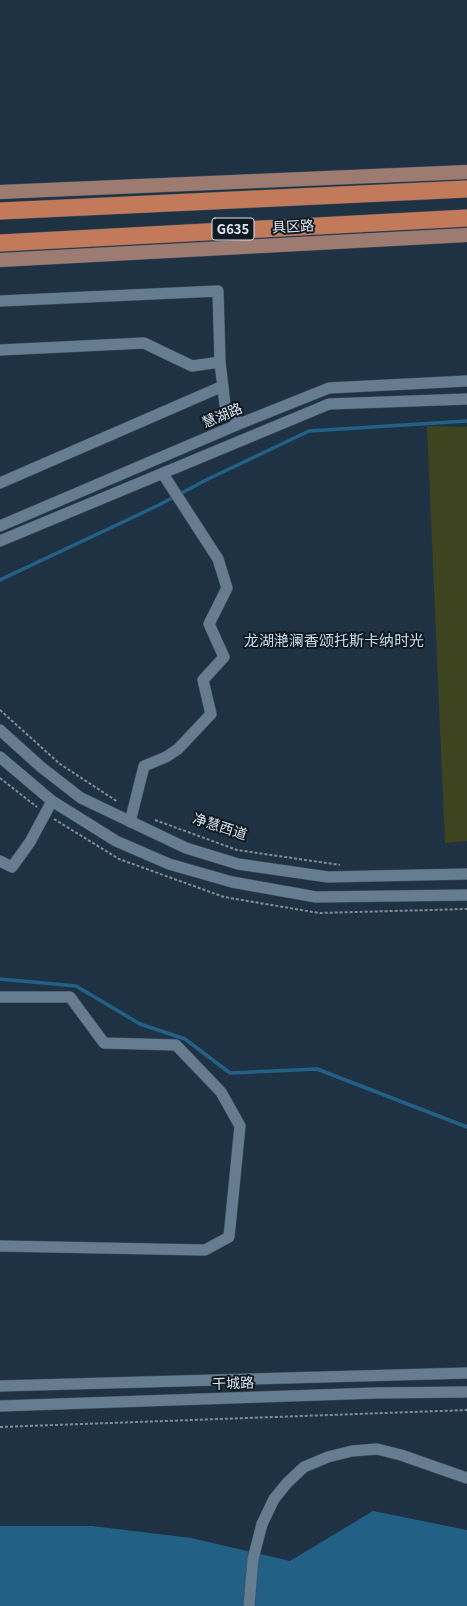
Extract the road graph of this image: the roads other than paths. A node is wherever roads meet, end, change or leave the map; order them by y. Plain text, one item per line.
1 (467, 172) edge
2 (185, 184) junction
3 (467, 189) edge
4 (0, 192) edge
5 (149, 203) junction
6 (0, 211) edge
7 (467, 218) edge
8 (467, 236) edge
9 (0, 242) edge
10 (0, 260) edge
11 (0, 302) edge
12 (0, 350) edge
13 (220, 362) junction
14 (467, 382) edge
15 (223, 386) junction
16 (467, 399) edge
17 (239, 424) junction
18 (163, 474) junction
19 (0, 483) edge
20 (0, 526) edge
21 (0, 541) edge
22 (0, 730) edge
23 (0, 757) edge
24 (52, 802) junction
25 (132, 817) junction
26 (0, 861) edge
27 (467, 874) edge
28 (467, 895) edge
29 (0, 997) edge
30 (0, 1246) edge
31 (467, 1373) edge
32 (0, 1386) edge
33 (467, 1392) edge
34 (0, 1406) edge
35 (467, 1478) edge
36 (249, 1606) edge

1 - 2 main road
2 - 4 main road
2 - 5 main road
3 - 5 highway, 具区路 / G635
5 - 6 highway, 具区路 / G635
7 - 9 highway, 具区路 / G635
8 - 10 main road
11 - 13 street
12 - 13 street
13 - 15 street
14 - 17 street, 慧湖路
15 - 17 street
15 - 19 street
16 - 18 street
17 - 20 street, 慧湖路
18 - 21 street
18 - 25 street
22 - 25 street
23 - 24 street
24 - 26 street
24 - 28 street
25 - 27 street
29 - 30 street
31 - 32 street, 干城路
33 - 34 street, 干城路
35 - 36 street

